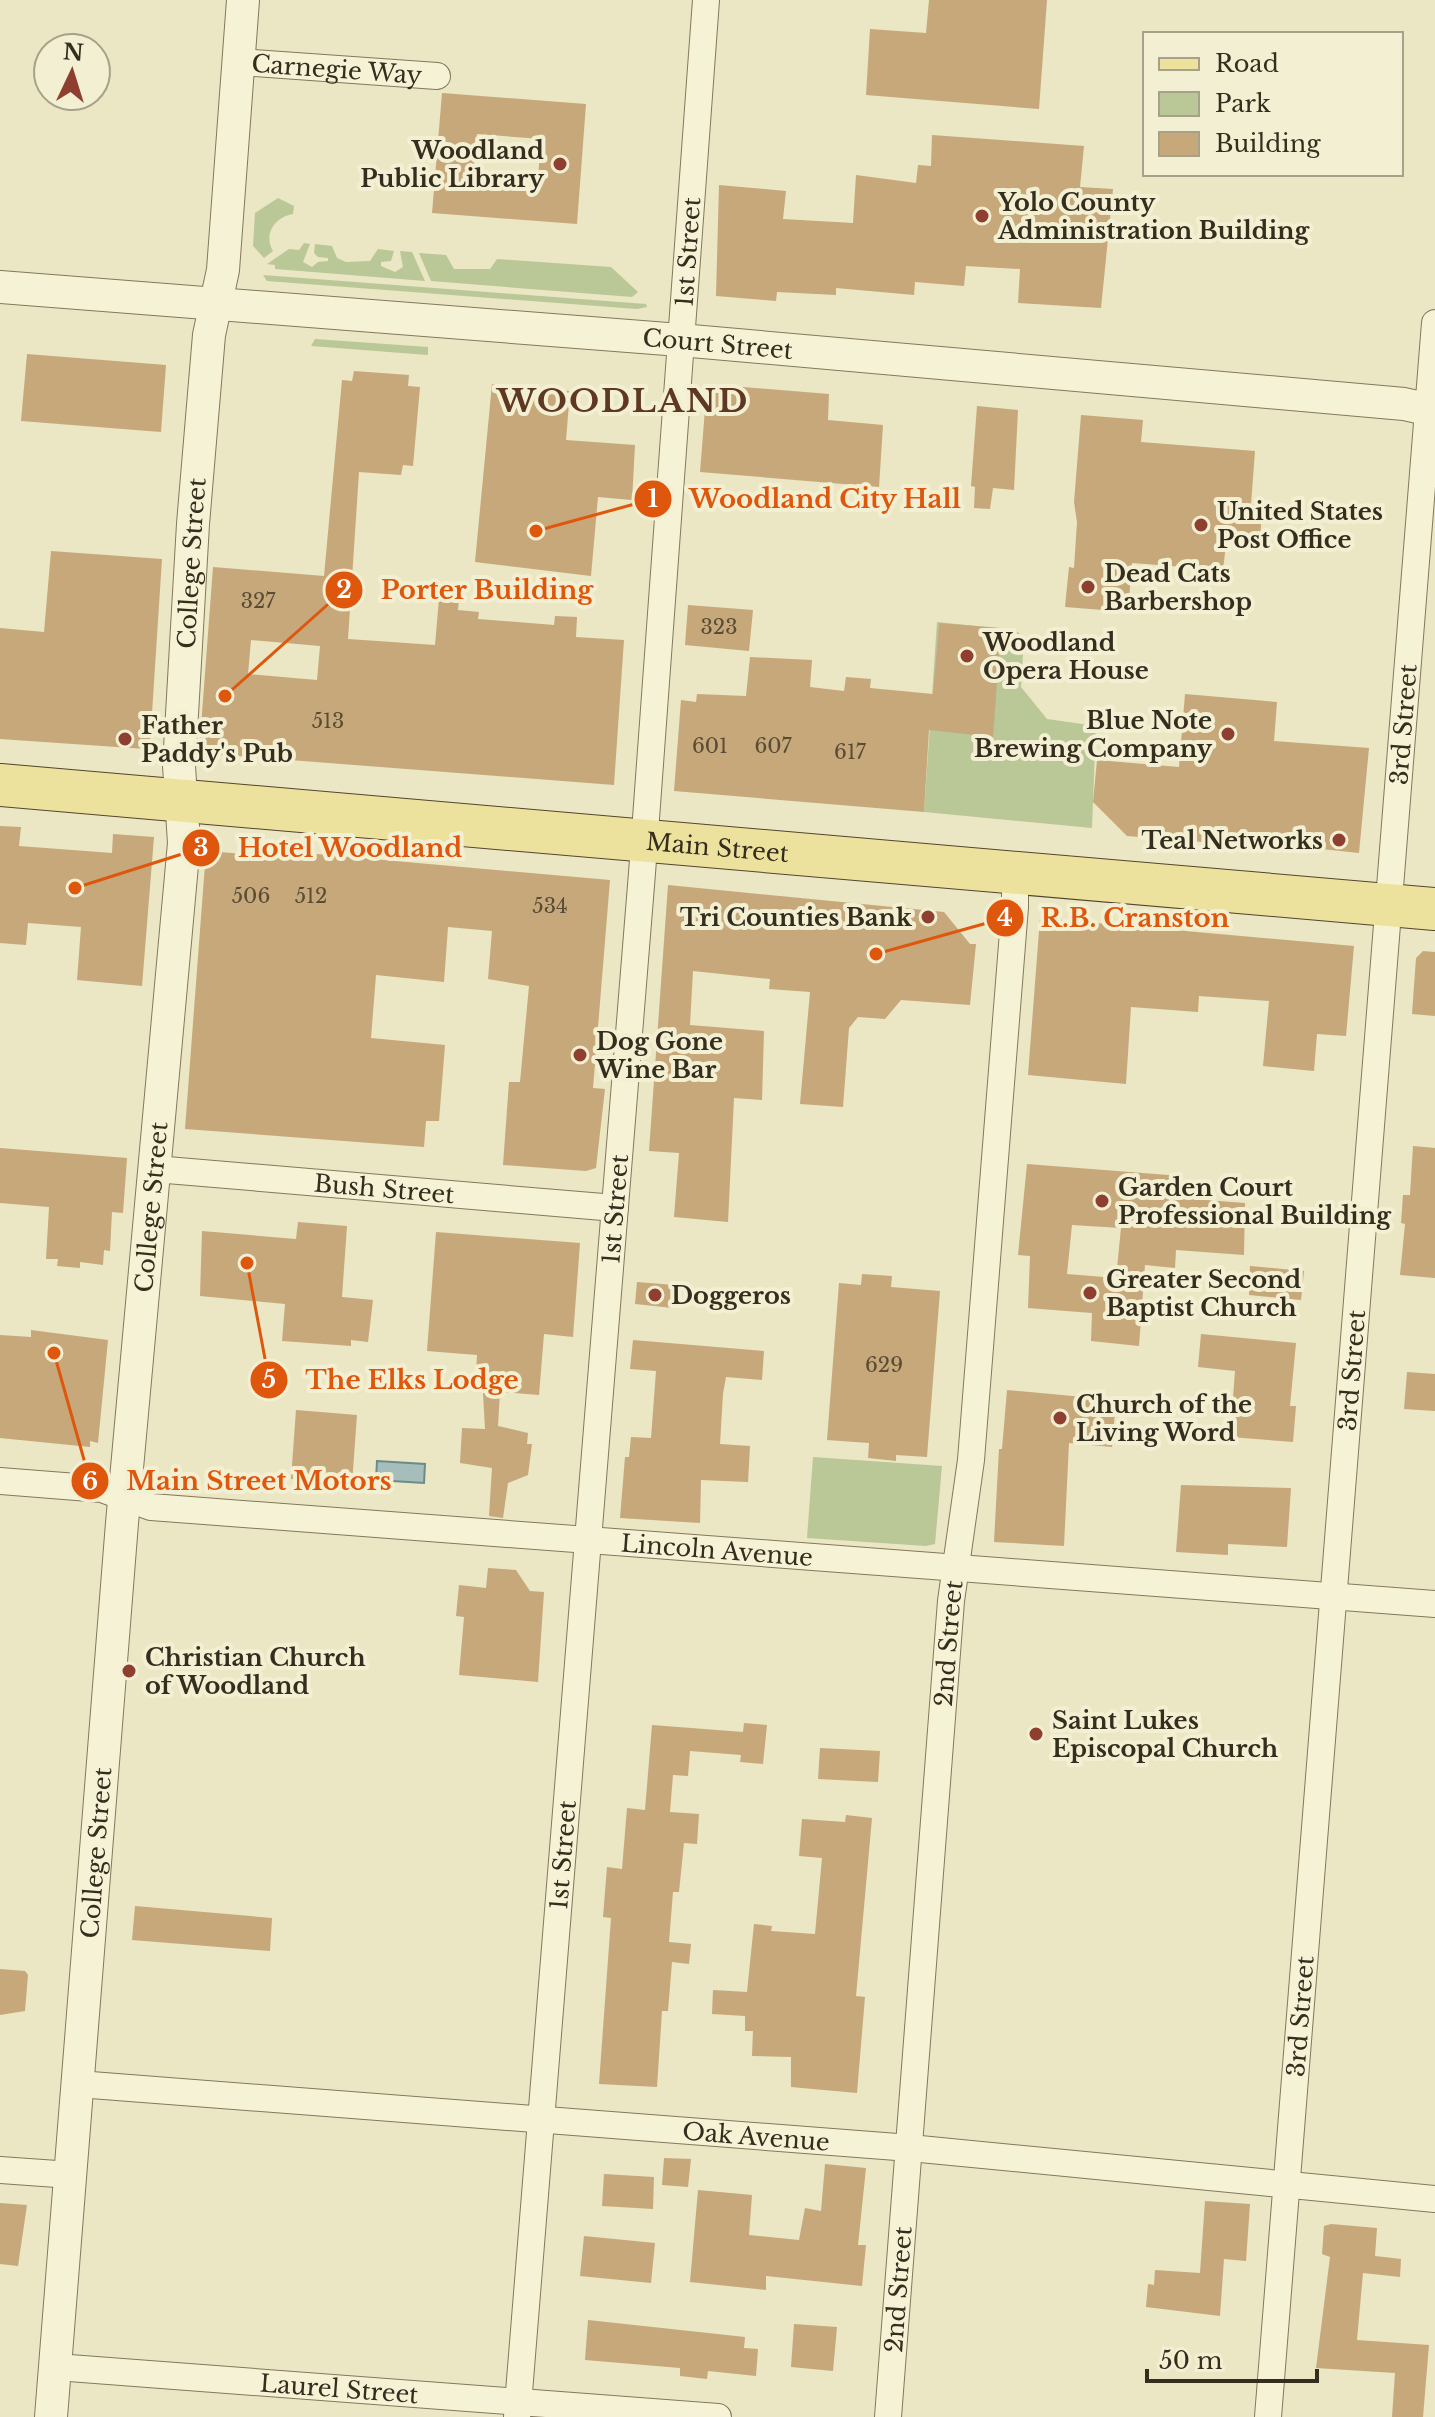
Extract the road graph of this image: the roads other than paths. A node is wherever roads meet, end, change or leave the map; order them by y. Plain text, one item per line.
1 (243, 0) edge
2 (706, 0) edge
3 (239, 62) junction
4 (437, 76) dead end
5 (0, 287) edge
6 (216, 304) junction
7 (1435, 323) edge
8 (680, 340) junction
9 (1431, 410) edge
10 (0, 785) edge
11 (182, 799) junction
12 (643, 840) junction
13 (1015, 872) junction
14 (1387, 905) junction
15 (1435, 909) edge
16 (155, 1169) junction
17 (615, 1208) junction
18 (0, 1481) edge
19 (125, 1498) junction
20 (588, 1542) junction
21 (956, 1568) junction
22 (1332, 1597) junction
23 (1435, 1604) edge
24 (78, 2084) junction
25 (541, 2118) junction
26 (910, 2148) junction
27 (0, 2170) edge
28 (71, 2175) junction
29 (1286, 2185) junction
30 (1435, 2199) edge
31 (56, 2367) junction
32 (518, 2410) edge
33 (51, 2417) edge
34 (718, 2417) edge
35 (888, 2417) edge
36 (1268, 2417) edge

1 - 3 street, College Street
2 - 8 street, 1st Street
3 - 4 street, Carnegie Way
3 - 6 street, College Street
5 - 6 street, Court Street
6 - 8 street, Court Street
6 - 11 street, College Street
7 - 9 street, 3rd Street
8 - 9 street, Court Street
8 - 12 street, 1st Street
9 - 14 street, 3rd Street
10 - 11 main road, Main Street
11 - 12 main road, Main Street
11 - 16 street, College Street
12 - 13 main road, Main Street
12 - 17 street, 1st Street
13 - 14 main road, Main Street
13 - 21 street, 2nd Street
14 - 15 main road, Main Street
14 - 22 street, 3rd Street
16 - 17 street, Bush Street
16 - 19 street, College Street
17 - 20 street, 1st Street
18 - 19 street, Lincoln Avenue
19 - 20 street, Lincoln Avenue
19 - 24 street, College Street
20 - 21 street, Lincoln Avenue
20 - 25 street, 1st Street
21 - 22 street, Lincoln Avenue
21 - 26 street, 2nd Street
22 - 23 street, Lincoln Avenue
22 - 29 street, 3rd Street
24 - 25 street, Oak Avenue
24 - 28 street, College Street
25 - 26 street, Oak Avenue
25 - 32 street, 1st Street
26 - 29 street, Oak Avenue
26 - 35 street, 2nd Street
27 - 28 street
28 - 31 street, College Street
29 - 30 street, Oak Avenue
29 - 36 street, 3rd Street
31 - 32 street, Laurel Street
31 - 33 street, College Street
32 - 34 street, Laurel Street

